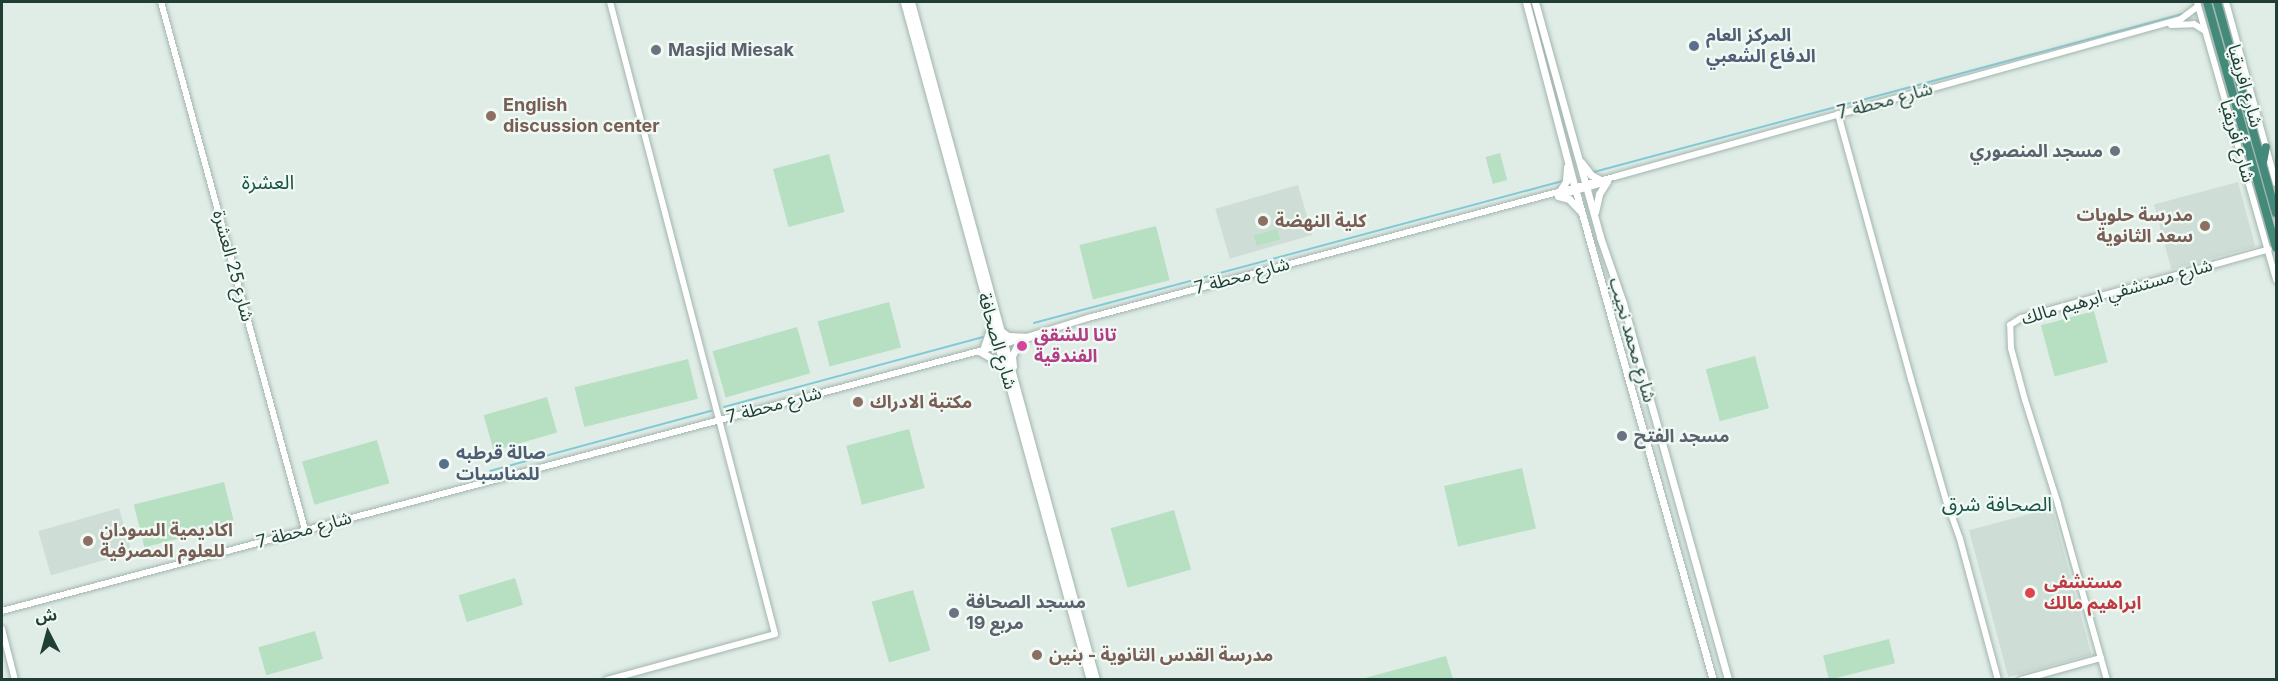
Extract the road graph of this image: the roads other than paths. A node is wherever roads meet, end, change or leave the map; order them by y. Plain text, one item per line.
1 (161, 2) edge
2 (610, 2) edge
3 (904, 2) edge
4 (911, 2) edge
5 (1526, 2) edge
6 (1535, 2) edge
7 (2207, 2) edge
8 (2217, 2) edge
9 (2226, 2) edge
10 (2198, 4) edge
11 (2156, 26) junction
12 (2205, 31) junction
13 (1838, 114) junction
14 (2229, 114) junction
15 (2240, 122) junction
16 (2266, 147) junction
17 (1577, 157) junction
18 (1567, 159) junction
19 (2262, 164) junction
20 (1607, 180) junction
21 (2277, 183) edge
22 (1586, 187) junction
23 (1575, 190) junction
24 (1559, 194) junction
25 (2277, 213) edge
26 (1582, 214) junction
27 (1595, 218) junction
28 (2273, 248) edge
29 (2277, 280) edge
30 (992, 325) junction
31 (1000, 331) junction
32 (1029, 337) junction
33 (1020, 340) junction
34 (1001, 345) junction
35 (981, 351) junction
36 (1004, 366) junction
37 (1015, 383) junction
38 (717, 421) junction
39 (305, 530) junction
40 (2, 611) edge
41 (2, 629) edge
42 (2101, 658) junction
43 (15, 680) edge
44 (607, 680) edge
45 (1090, 680) edge
46 (1096, 680) edge
47 (1713, 680) edge
48 (1728, 680) edge
49 (1998, 680) edge
50 (2021, 680) edge
51 (2107, 680) edge

1 - 39 street, شارع 25 العشرة
2 - 38 street
3 - 30 main road, شارع الصحافة
4 - 31 main road, شارع الصحافة
5 - 18 main road, شارع محمد نجيب
6 - 17 main road, شارع محمد نجيب
7 - 15 highway, شارع افريقيا
8 - 19 highway, شارع افريقيا
9 - 16 street, شارع أفريقيا
10 - 11 street
10 - 12 street, شارع أفريقيا
11 - 12 street
11 - 13 street, شارع محطة 7
12 - 14 street, شارع أفريقيا
13 - 20 street, شارع محطة 7
13 - 49 street
14 - 15 highway
14 - 28 street, شارع أفريقيا
15 - 28 highway, شارع افريقيا
16 - 19 highway
16 - 21 street, شارع أفريقيا
17 - 20 main road
17 - 22 main road, شارع محمد نجيب
18 - 23 main road, شارع محمد نجيب
18 - 24 main road
19 - 25 highway, شارع افريقيا
20 - 22 street, شارع محطة 7
20 - 27 main road
22 - 23 street, شارع محطة 7
22 - 27 main road, شارع محمد نجيب
23 - 24 street, شارع محطة 7
23 - 26 main road, شارع محمد نجيب
24 - 26 main road
24 - 32 street, شارع محطة 7
26 - 47 main road, شارع محمد نجيب
27 - 48 main road, شارع محمد نجيب
28 - 29 street, شارع أفريقيا
28 - 42 street, شارع مستشفي ابرهيم مالك
30 - 34 main road, شارع الصحافة
30 - 35 main road
31 - 32 main road
31 - 34 main road, شارع الصحافة
32 - 33 street, شارع محطة 7
33 - 34 street, شارع محطة 7
33 - 37 main road
34 - 35 street, شارع محطة 7
34 - 36 main road, شارع الصحافة
34 - 37 main road, شارع الصحافة
35 - 36 main road
35 - 38 street, شارع محطة 7
36 - 45 main road, شارع الصحافة
37 - 46 main road, شارع الصحافة
38 - 39 street, شارع محطة 7
38 - 44 street
39 - 40 street, شارع محطة 7
41 - 43 street
42 - 50 street
42 - 51 street, شارع مستشفي ابرهيم مالك

